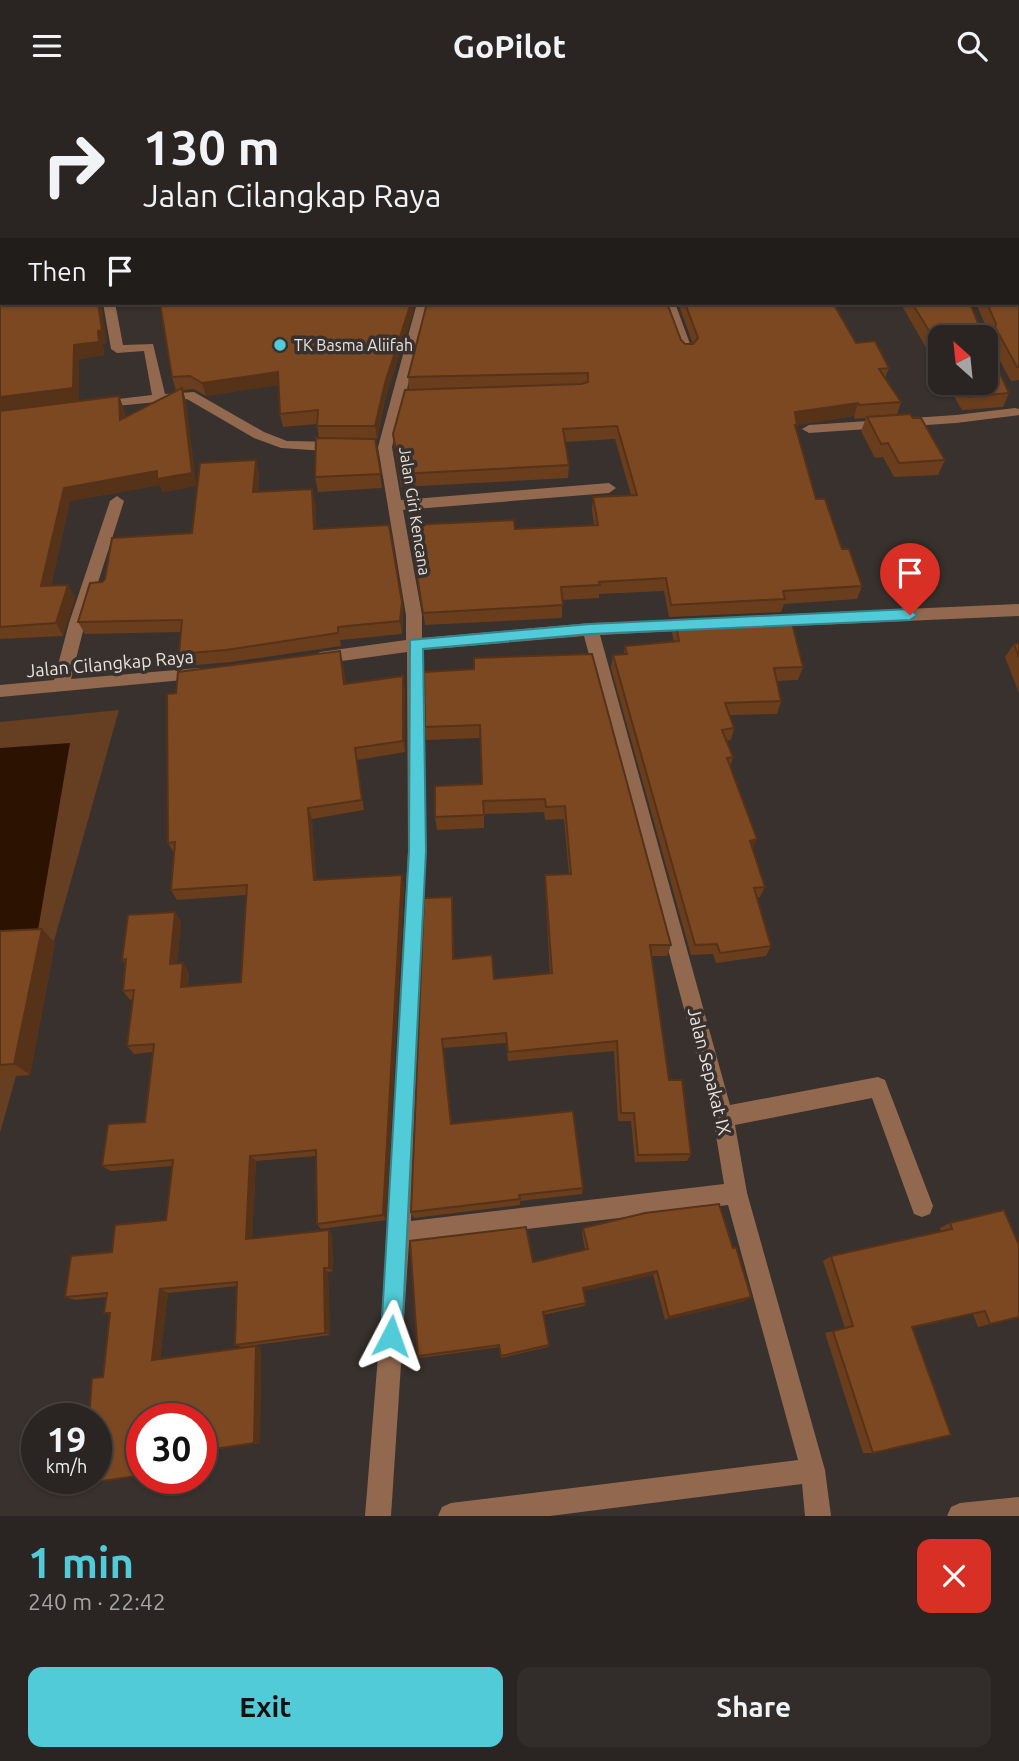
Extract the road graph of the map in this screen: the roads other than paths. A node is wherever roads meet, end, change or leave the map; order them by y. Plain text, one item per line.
1 (109, 305) edge
2 (423, 305) edge
3 (670, 305) edge
4 (687, 352) edge
5 (159, 398) junction
6 (92, 406) edge
7 (1015, 411) edge
8 (809, 429) dead end
9 (372, 447) junction
10 (609, 488) dead end
11 (117, 501) dead end
12 (394, 506) junction
13 (1019, 610) edge
14 (760, 621) edge
15 (719, 623) edge
16 (590, 629) junction
17 (415, 644) junction
18 (299, 661) edge
19 (218, 673) edge
20 (61, 687) junction
21 (0, 691) edge
22 (723, 1117) junction
23 (736, 1193) junction
24 (922, 1206) dead end
25 (399, 1233) junction
26 (813, 1470) junction
27 (1019, 1510) edge
28 (378, 1516) edge
29 (451, 1516) edge
30 (818, 1516) edge
31 (960, 1516) edge

1 - 5 street
2 - 9 street, Jalan Giri Kencana
3 - 4 street
5 - 6 street
5 - 9 street
7 - 8 street
9 - 12 street, Jalan Giri Kencana
10 - 12 street
11 - 20 street
12 - 17 street, Jalan Giri Kencana
13 - 14 street
15 - 16 street
16 - 17 street
16 - 22 street, Jalan Sepakat IX
17 - 18 street
17 - 25 street, Jalan Giri Kencana
19 - 20 street, Jalan Cilangkap Raya
20 - 21 street, Jalan Cilangkap Raya
22 - 23 street, Jalan Sepakat IX
22 - 24 street
23 - 25 street
23 - 26 street, Jalan Sepakat IX
25 - 28 street, Jalan Giri Kencana
26 - 29 street
26 - 30 street, Jalan Sepakat IX
27 - 31 street

